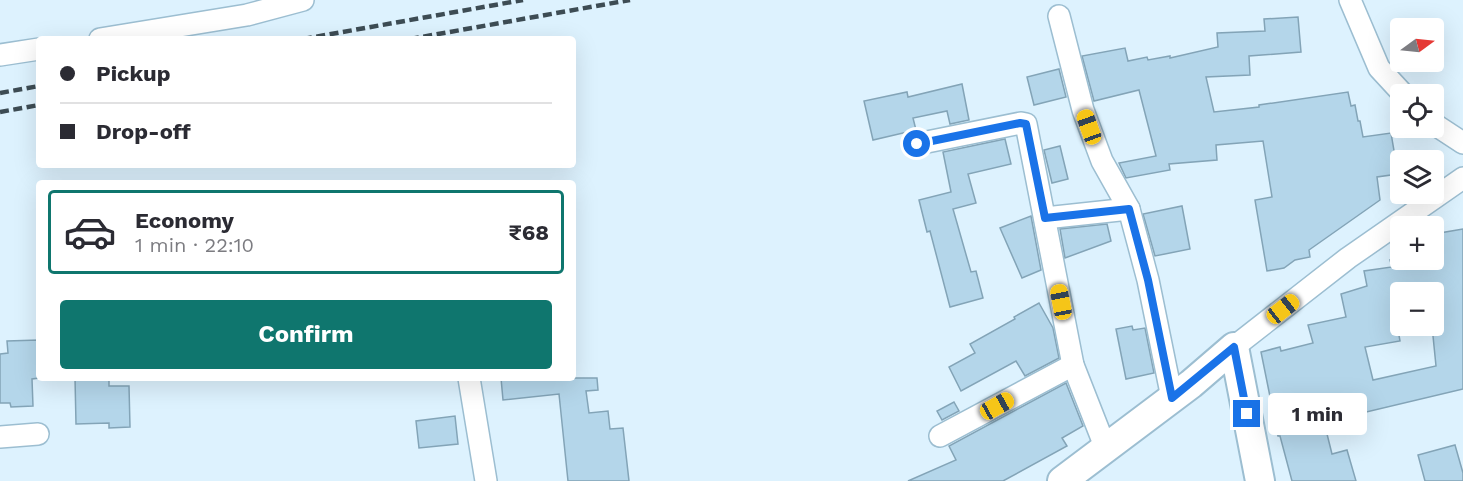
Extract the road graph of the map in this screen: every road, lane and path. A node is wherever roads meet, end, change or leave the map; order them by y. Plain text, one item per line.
1 (303, 0) edge
2 (1350, 0) edge
3 (248, 7) edge
4 (1059, 16) dead end
5 (114, 36) edge
6 (36, 50) edge
7 (0, 56) edge
8 (1393, 84) edge
9 (1444, 131) edge
10 (1463, 143) edge
11 (917, 144) dead end
12 (1463, 177) edge
13 (1129, 209) junction
14 (1045, 218) junction
15 (1234, 347) junction
16 (1073, 365) junction
17 (469, 381) edge
18 (1172, 398) junction
19 (38, 434) dead end
20 (940, 436) dead end
21 (0, 437) edge
22 (1106, 449) junction
23 (486, 481) edge
24 (1062, 481) edge
25 (1260, 481) edge

1 - 3 street
2 - 8 street
3 - 5 street
4 - 13 street
6 - 7 street
9 - 10 street
11 - 14 street
12 - 15 street
13 - 14 street
13 - 18 street
14 - 16 street
15 - 18 street
15 - 25 street
16 - 20 street
16 - 22 street
17 - 23 street
18 - 22 street
19 - 21 street
22 - 24 street

